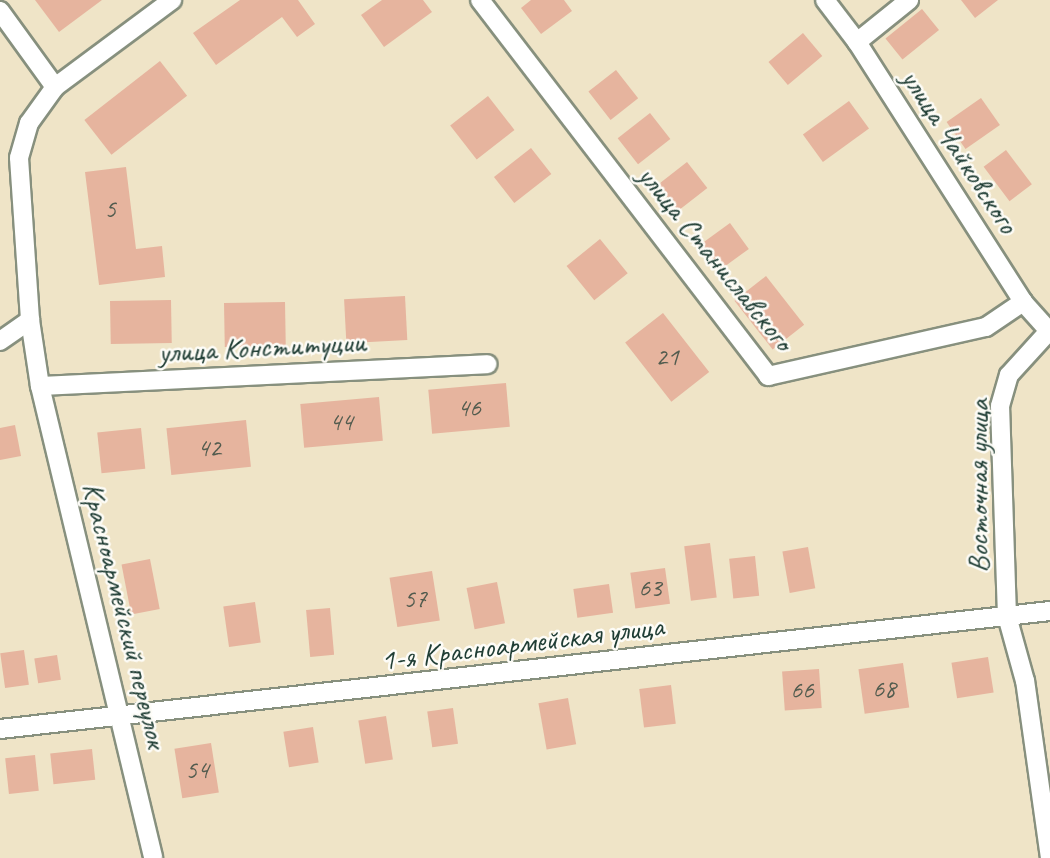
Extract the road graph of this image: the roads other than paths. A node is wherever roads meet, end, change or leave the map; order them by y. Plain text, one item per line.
1 (172, 0) edge
2 (480, 0) edge
3 (825, 0) edge
4 (909, 0) edge
5 (0, 10) edge
6 (857, 42) junction
7 (55, 87) junction
8 (1023, 302) junction
9 (30, 320) junction
10 (1050, 331) edge
11 (0, 341) edge
12 (487, 364) dead end
13 (40, 386) junction
14 (1050, 611) edge
15 (1007, 616) junction
16 (122, 718) junction
17 (0, 729) edge
18 (153, 858) edge
19 (1050, 858) edge

1 - 7 street, Красноармейский переулок
2 - 8 street, улица Станиславского
3 - 6 street, улица Чайковского
4 - 6 street
5 - 7 street
6 - 8 street, улица Чайковского
7 - 9 street, Красноармейский переулок
8 - 10 street, улица Чайковского
9 - 11 street
9 - 13 street, Красноармейский переулок
10 - 15 street, Восточная улица
12 - 13 street, улица Конституции
13 - 16 street, Красноармейский переулок
14 - 15 street, 1-я Красноармейская улица
15 - 16 street, 1-я Красноармейская улица
15 - 19 street, Восточная улица
16 - 17 street, 1-я Красноармейская улица
16 - 18 street, Красноармейский переулок

